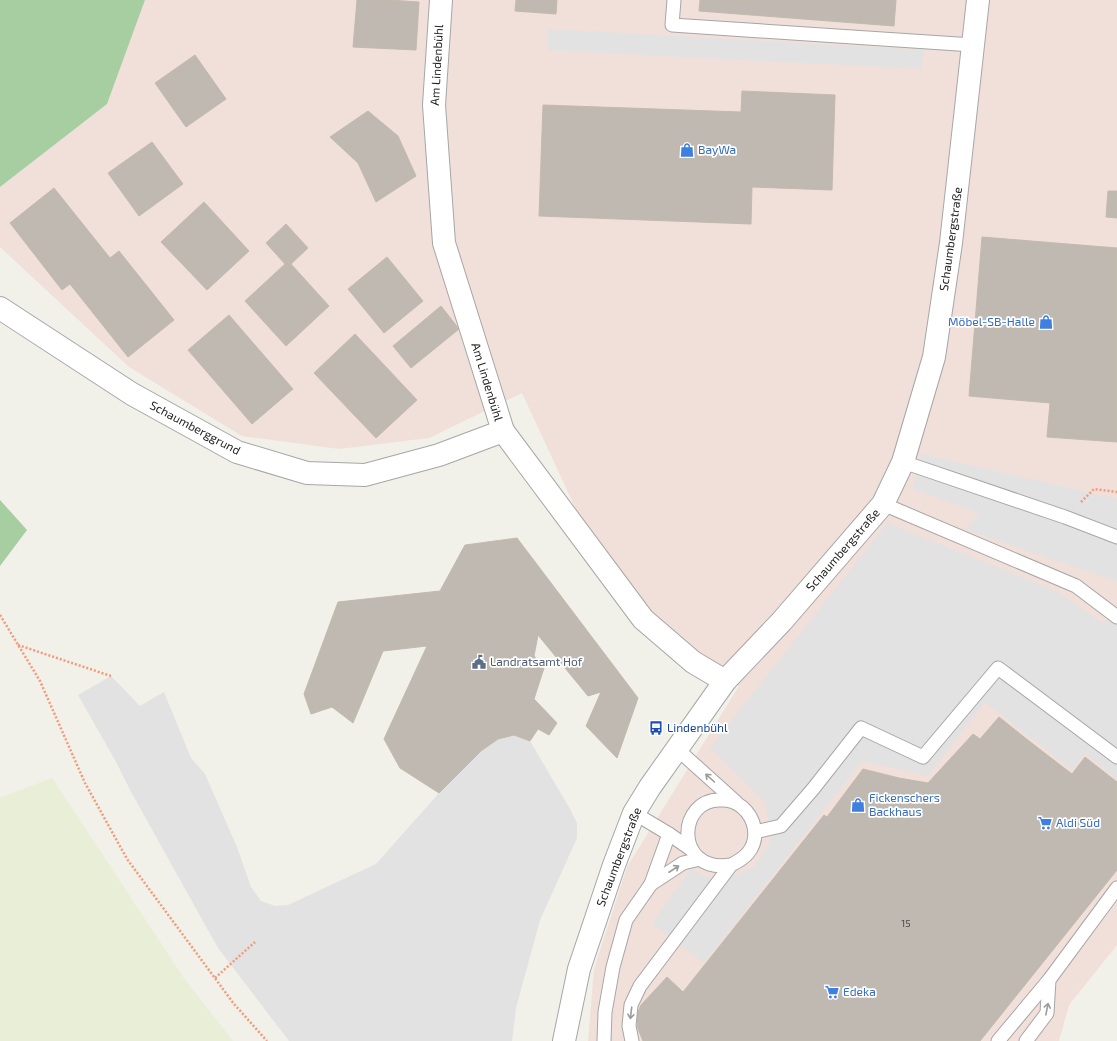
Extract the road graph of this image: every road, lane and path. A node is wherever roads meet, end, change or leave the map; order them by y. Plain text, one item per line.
1 (441, 0) edge
2 (674, 0) edge
3 (978, 0) edge
4 (973, 44) junction
5 (0, 308) edge
6 (503, 431) junction
7 (903, 462) junction
8 (1117, 492) edge
9 (883, 504) junction
10 (1065, 517) junction
11 (1117, 537) edge
12 (0, 615) edge
13 (1117, 617) edge
14 (18, 645) junction
15 (111, 676) dead end
16 (725, 681) junction
17 (677, 749) junction
18 (1117, 757) edge
19 (739, 804) junction
20 (634, 813) junction
21 (755, 832) junction
22 (669, 834) junction
23 (696, 854) junction
24 (731, 865) junction
25 (650, 884) junction
26 (1117, 888) edge
27 (255, 942) dead end
28 (215, 978) junction
29 (1049, 980) junction
30 (267, 1041) edge
31 (564, 1041) edge
32 (604, 1041) edge
33 (632, 1041) edge
34 (998, 1041) edge
35 (1026, 1041) edge

1 - 6 street, Am Lindenbühl
2 - 4 lane
3 - 4 street, Schaumbergstraße
4 - 7 street, Schaumbergstraße
5 - 6 street, Schaumberggrund
6 - 16 street, Am Lindenbühl
7 - 9 street, Schaumbergstraße
7 - 10 lane
8 - 10 path
9 - 13 lane
9 - 16 street, Schaumbergstraße
10 - 11 lane
12 - 14 path
14 - 15 path
14 - 28 path
16 - 17 street, Schaumbergstraße
19 -> 17 lane
17 - 20 street, Schaumbergstraße
18 - 21 lane
19 - 21 lane
19 - 23 lane
20 - 22 lane
20 - 31 street, Schaumbergstraße
21 - 24 lane
22 - 23 lane
22 - 25 lane
23 - 24 lane
25 -> 23 lane
24 -> 33 lane
25 - 32 lane
26 - 29 lane
27 - 28 path
28 - 30 path
29 - 34 lane
35 -> 29 lane

